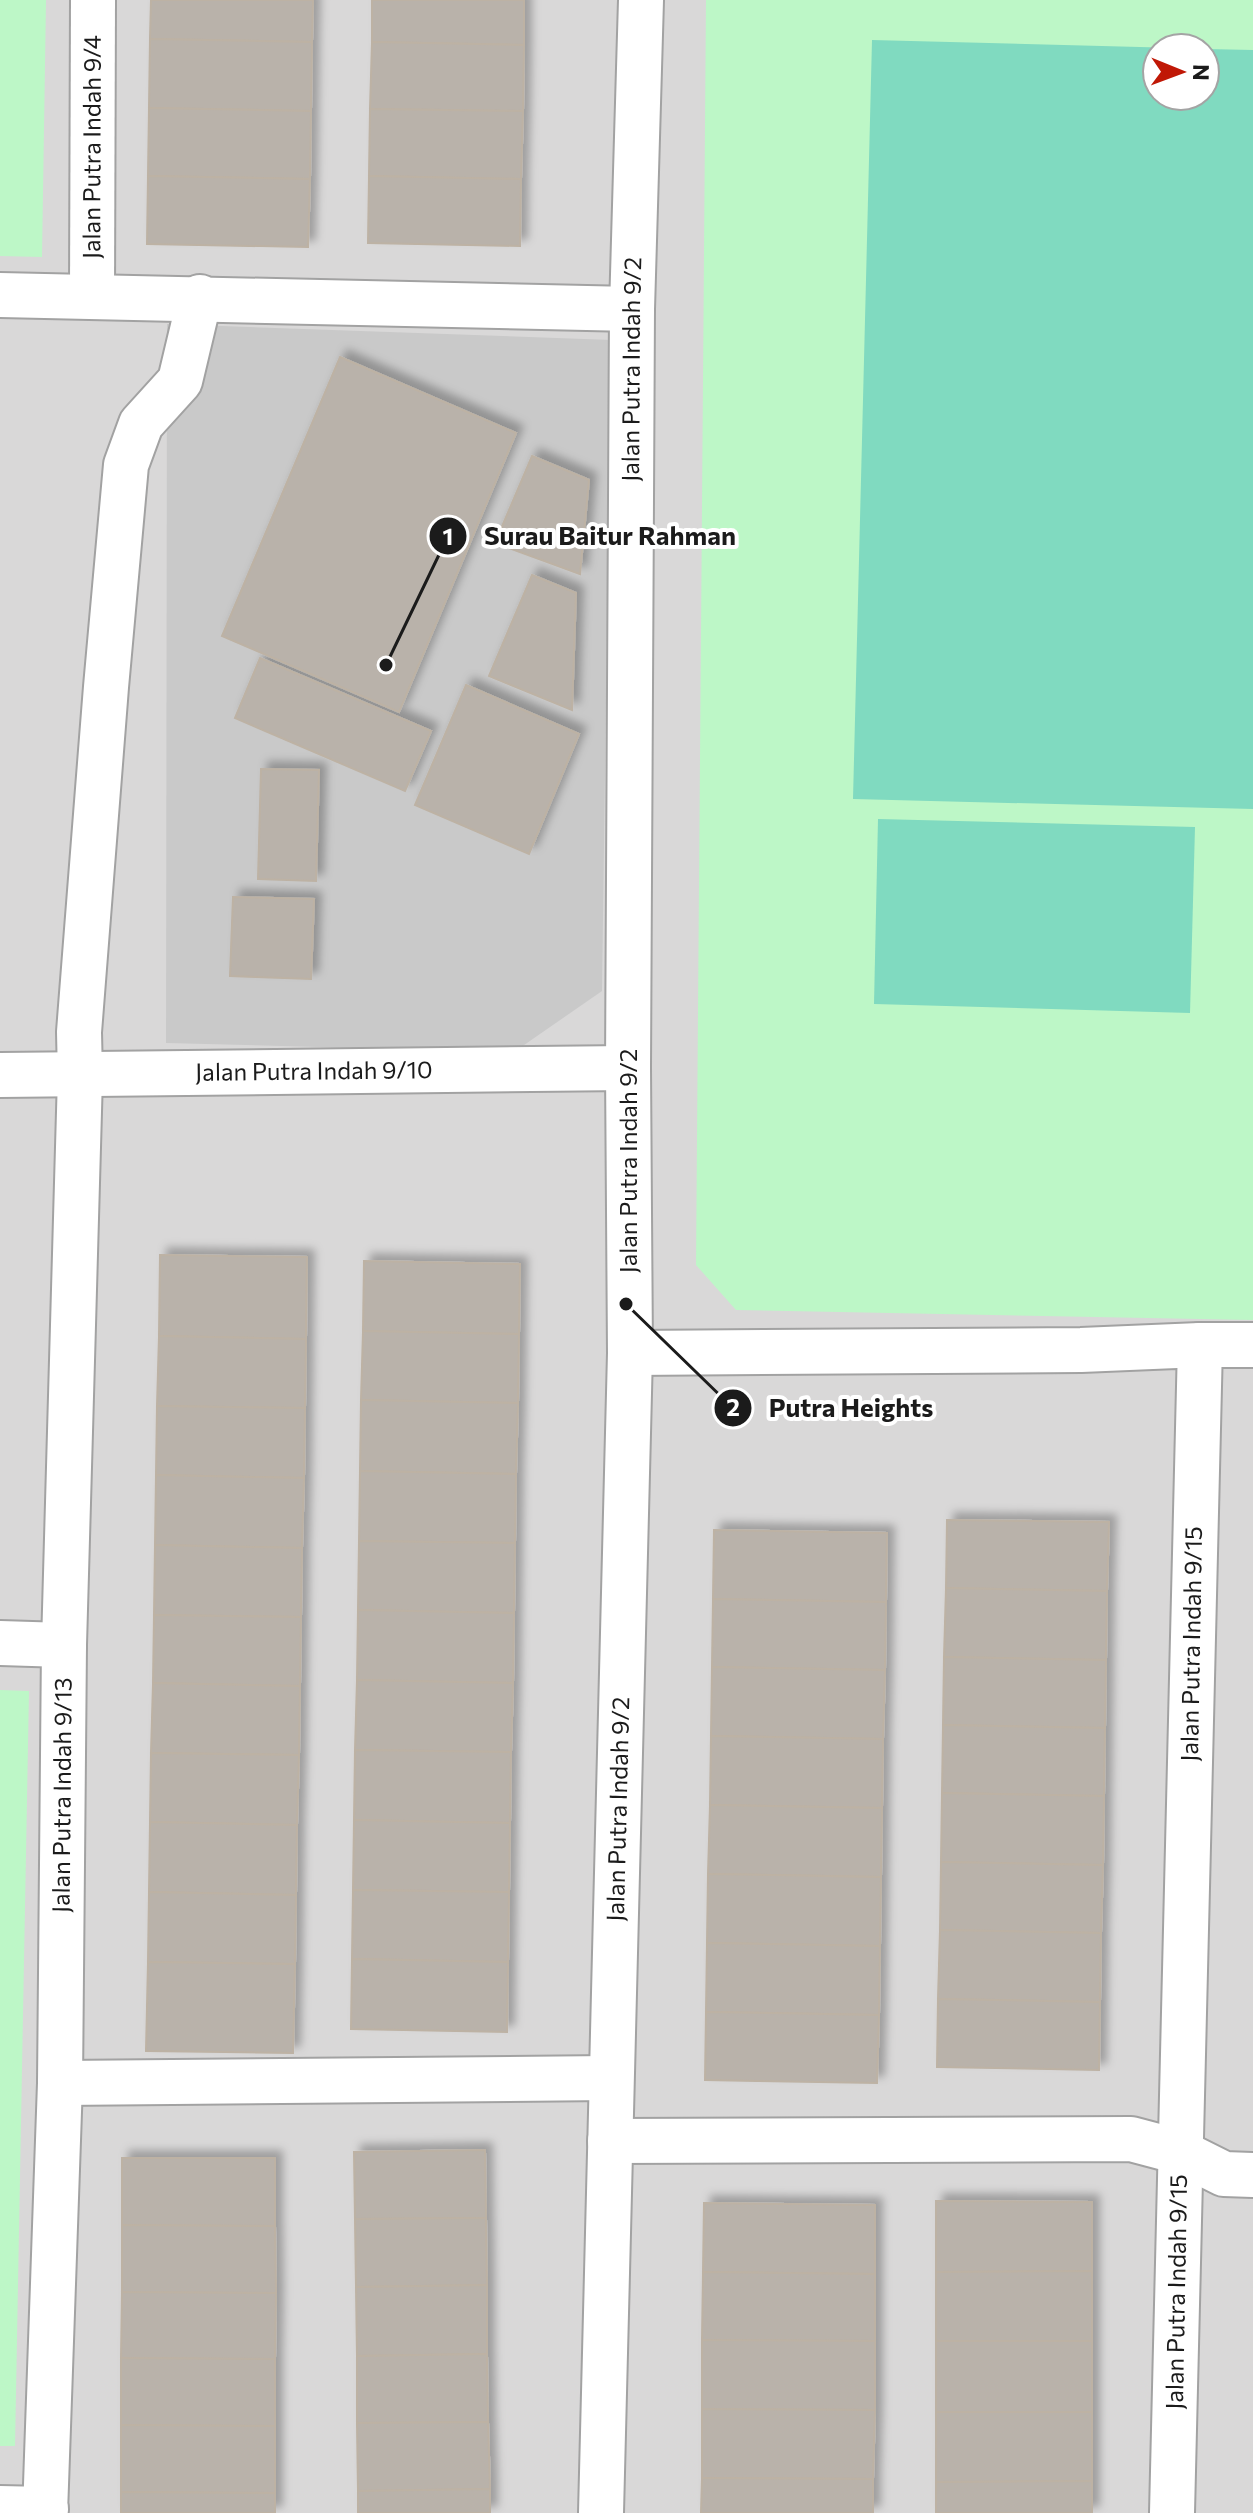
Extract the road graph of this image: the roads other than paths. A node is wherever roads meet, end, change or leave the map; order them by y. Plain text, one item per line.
1 (93, 0) edge
2 (641, 0) edge
3 (0, 295) edge
4 (92, 295) junction
5 (200, 297) junction
6 (632, 309) junction
7 (628, 1068) junction
8 (0, 1075) edge
9 (80, 1076) junction
10 (1200, 1345) junction
11 (1253, 1345) edge
12 (630, 1353) junction
13 (0, 1643) edge
14 (64, 1645) junction
15 (610, 2078) junction
16 (60, 2083) junction
17 (610, 2141) junction
18 (1180, 2152) junction
19 (1253, 2175) edge
20 (0, 2508) edge
21 (46, 2511) edge
22 (601, 2513) edge
23 (1172, 2513) edge

1 - 4 street, Jalan Putra Indah 9/4
2 - 6 street, Jalan Putra Indah 9/2
3 - 4 street
4 - 5 street
5 - 6 street
5 - 9 street, Jalan Putra Indah 9/13
6 - 7 street, Jalan Putra Indah 9/2
7 - 9 street, Jalan Putra Indah 9/10
7 - 12 street, Jalan Putra Indah 9/2
8 - 9 street, Jalan Putra Indah 9/10
9 - 14 street, Jalan Putra Indah 9/13
10 - 11 street
10 - 12 street
10 - 18 street, Jalan Putra Indah 9/15
12 - 15 street, Jalan Putra Indah 9/2
13 - 14 street
14 - 16 street, Jalan Putra Indah 9/13
15 - 16 street
15 - 17 street, Jalan Putra Indah 9/2
16 - 21 street, Jalan Putra Indah 9/13
17 - 18 street
17 - 22 street, Jalan Putra Indah 9/2
18 - 19 street
18 - 23 street, Jalan Putra Indah 9/15
20 - 21 street

